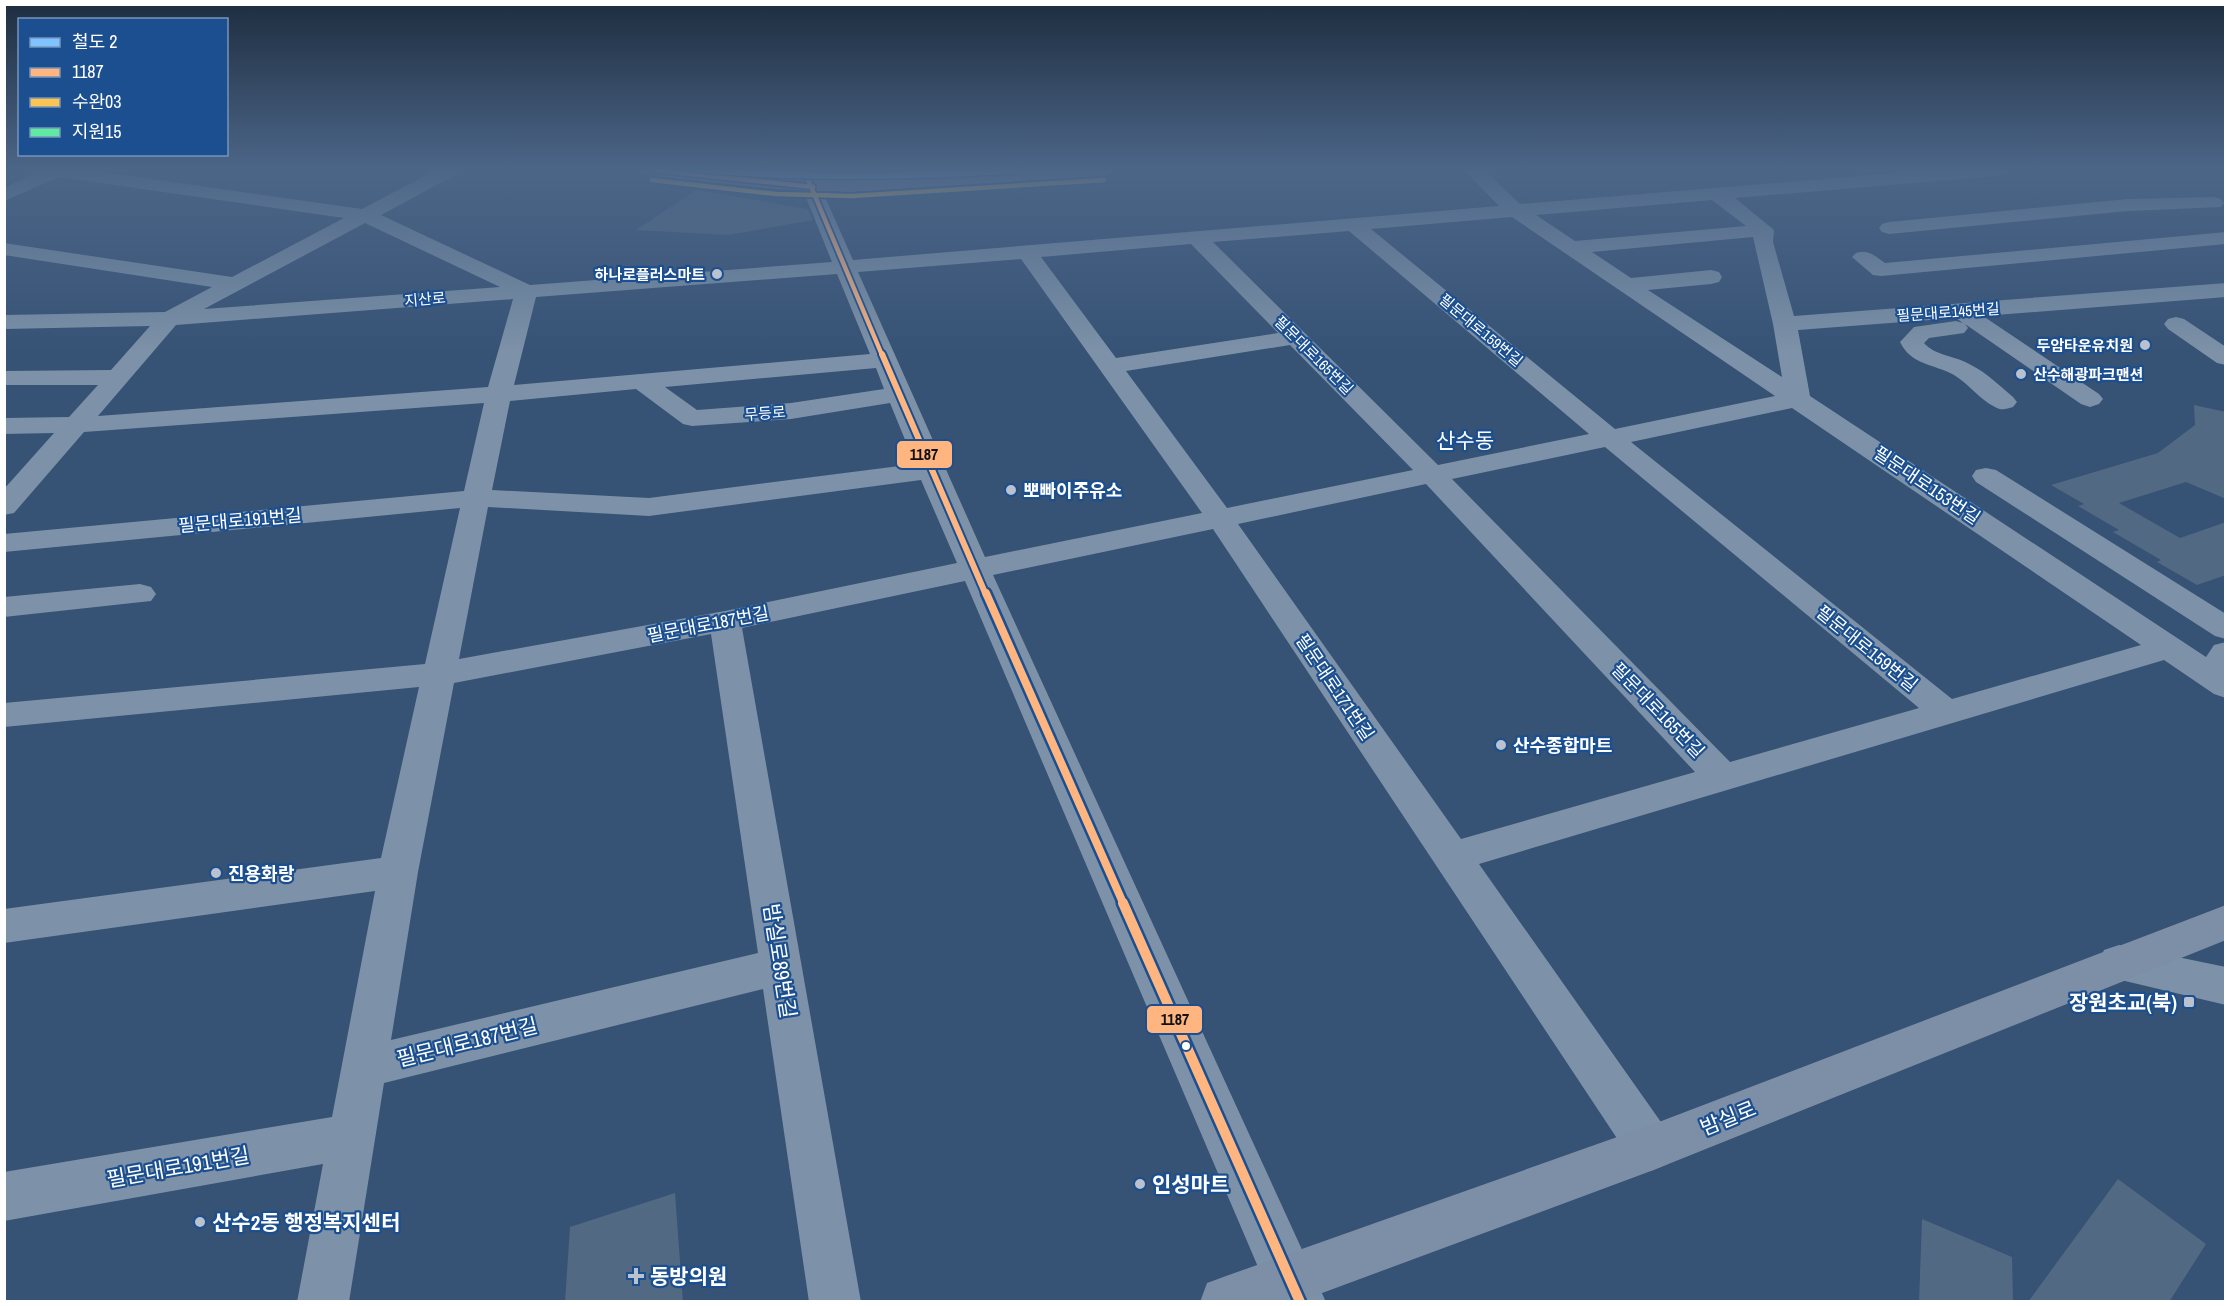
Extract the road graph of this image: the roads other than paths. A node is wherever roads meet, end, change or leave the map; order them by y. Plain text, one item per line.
1 (1764, 230) edge
2 (335, 231) edge
3 (399, 231) edge
4 (833, 231) edge
5 (1269, 231) edge
6 (1361, 231) edge
7 (1546, 231) edge
8 (1754, 231) edge
9 (1996, 231) edge
10 (1196, 237) junction
11 (2226, 238) edge
12 (1571, 248) junction
13 (4, 249) edge
14 (1026, 251) junction
15 (1863, 256) dead end
16 (2038, 256) junction
17 (845, 267) junction
18 (2066, 272) dead end
19 (1712, 277) dead end
20 (234, 284) junction
21 (2084, 284) dead end
22 (1628, 285) junction
23 (2226, 290) edge
24 (526, 291) junction
25 (2111, 300) junction
26 (1961, 311) junction
27 (170, 320) junction
28 (4, 322) edge
29 (1785, 324) junction
30 (2176, 324) dead end
31 (1982, 326) junction
32 (1295, 337) junction
33 (2226, 358) edge
34 (884, 360) junction
35 (1108, 367) junction
36 (119, 377) junction
37 (4, 378) edge
38 (642, 382) junction
39 (499, 394) junction
40 (898, 394) junction
41 (1798, 399) junction
42 (2090, 399) dead end
43 (2004, 402) dead end
44 (77, 425) junction
45 (4, 426) edge
46 (1609, 437) junction
47 (930, 470) junction
48 (1431, 473) junction
49 (1986, 476) dead end
50 (15, 483) edge
51 (476, 498) junction
52 (4, 507) edge
53 (1219, 517) junction
54 (4, 543) edge
55 (975, 570) junction
56 (140, 594) dead end
57 (4, 607) edge
58 (724, 621) junction
59 (2226, 629) edge
60 (2168, 648) junction
61 (2221, 671) edge
62 (440, 674) junction
63 (1947, 712) junction
64 (4, 715) edge
65 (1723, 778) junction
66 (1452, 857) junction
67 (398, 873) junction
68 (2226, 922) edge
69 (4, 926) edge
70 (2119, 963) junction
71 (781, 966) junction
72 (2226, 986) edge
73 (363, 1067) junction
74 (352, 1136) junction
75 (1651, 1148) junction
76 (4, 1197) edge
77 (1295, 1290) edge
78 (323, 1302) edge
79 (835, 1302) edge
80 (1226, 1302) edge

1 - 29 street
2 - 20 street
3 - 24 street
4 - 17 street
5 - 10 street
6 - 46 street, 필문대로159번길
7 - 12 street, 필문대로153번길
8 - 12 street
9 - 16 street
10 - 14 street
10 - 32 street, 필문대로165번길
11 - 16 street
12 - 22 street, 필문대로153번길
13 - 20 street
14 - 17 street
14 - 35 street, 필문대로171번길
15 - 16 street
16 - 18 street
17 - 24 street, 지산로
17 - 34 street
19 - 22 street
20 - 27 street
21 - 25 street
22 - 41 street, 필문대로153번길
23 - 25 street, 필문대로145번길
24 - 27 street, 지산로
24 - 39 street, 필문대로187번길
25 - 26 street, 필문대로145번길
26 - 29 street, 필문대로145번길
26 - 31 street
27 - 28 street, 지산로
27 - 36 street
29 - 41 street
30 - 33 street
31 - 42 street
31 - 43 street
32 - 35 street
32 - 48 street, 필문대로165번길
34 - 38 street
34 - 40 street
35 - 53 street, 필문대로171번길
36 - 37 street
36 - 44 street
38 - 39 street
38 - 40 street, 무등로
39 - 44 street
39 - 51 street, 필문대로187번길
40 - 47 street
41 - 46 street
41 - 60 street, 필문대로153번길
44 - 45 street
44 - 50 street
46 - 48 street
46 - 63 street, 필문대로159번길
47 - 51 street
47 - 55 street
48 - 53 street
48 - 65 street, 필문대로165번길
49 - 59 street
50 - 52 street
51 - 54 street, 필문대로191번길
51 - 62 street, 필문대로187번길
53 - 55 street
53 - 66 street, 필문대로171번길
55 - 58 street, 필문대로187번길
55 - 77 street
56 - 57 street
58 - 62 street, 필문대로187번길
58 - 71 street, 밤실로89번길
60 - 61 street, 필문대로153번길
60 - 63 street
62 - 64 street
62 - 67 street, 필문대로187번길
63 - 65 street
65 - 66 street
66 - 75 street, 필문대로171번길
67 - 69 street
67 - 73 street, 필문대로187번길
68 - 70 main road, 밤실로
70 - 72 street
70 - 75 main road, 밤실로
71 - 73 street, 필문대로187번길
71 - 79 street, 밤실로89번길
73 - 74 street, 필문대로187번길
74 - 76 street, 필문대로191번길
74 - 78 street, 필문대로187번길
75 - 77 main road, 밤실로
77 - 80 main road, 밤실로

